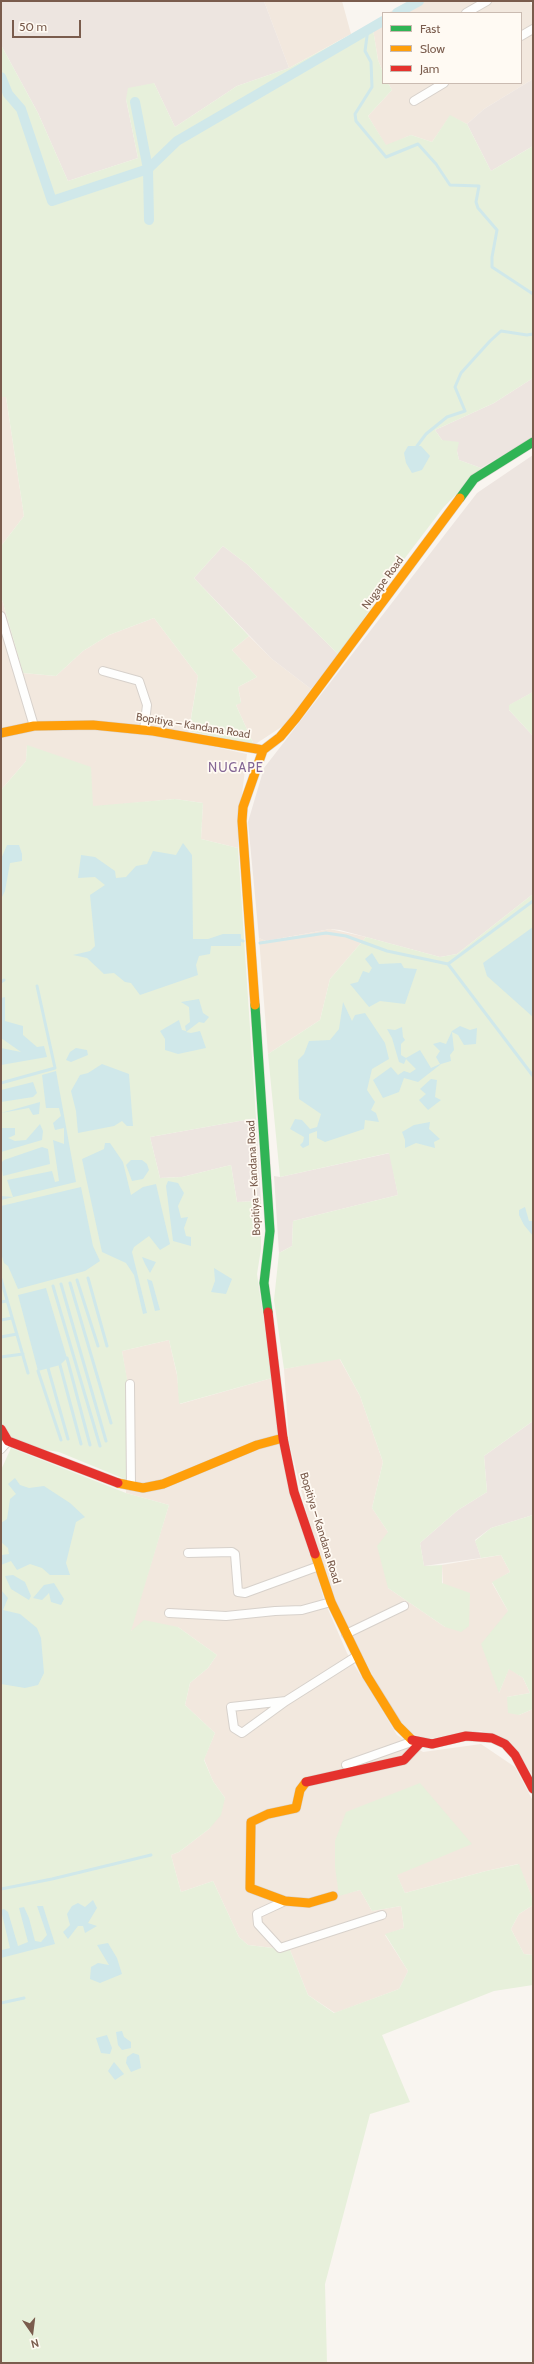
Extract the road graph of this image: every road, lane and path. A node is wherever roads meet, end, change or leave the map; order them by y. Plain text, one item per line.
1 (487, 1) edge
2 (468, 12) edge
3 (533, 29) edge
4 (522, 35) edge
5 (442, 84) edge
6 (414, 101) dead end
7 (533, 442) edge
8 (1, 616) edge
9 (103, 671) dead end
10 (34, 726) junction
11 (144, 730) junction
12 (1, 734) edge
13 (263, 750) junction
14 (130, 1384) dead end
15 (1, 1429) edge
16 (284, 1438) junction
17 (8, 1441) junction
18 (1, 1449) edge
19 (131, 1486) junction
20 (188, 1553) dead end
21 (319, 1566) junction
22 (331, 1602) junction
23 (404, 1606) dead end
24 (168, 1613) dead end
25 (346, 1634) junction
26 (357, 1656) junction
27 (286, 1701) junction
28 (417, 1742) junction
29 (346, 1766) dead end
30 (533, 1789) edge
31 (333, 1896) dead end
32 (285, 1901) junction
33 (382, 1915) dead end

1 - 2 street
3 - 4 street
5 - 6 street
7 - 13 main road, Nugape Road
8 - 10 street
9 - 11 street
10 - 11 main road, Bopitiya – Kandana Road
10 - 12 main road, Bopitiya – Kandana Road
11 - 13 main road, Bopitiya – Kandana Road
13 - 16 main road, Bopitiya – Kandana Road
14 - 19 street
15 - 17 main road
16 - 19 main road
16 - 21 main road, Bopitiya – Kandana Road
17 - 18 street
17 - 19 main road
20 - 21 street
21 - 22 main road, Bopitiya – Kandana Road
22 - 24 street
22 - 25 main road, Bopitiya – Kandana Road
23 - 25 street
25 - 26 main road, Bopitiya – Kandana Road
26 - 27 street
26 - 28 main road, Bopitiya – Kandana Road
27 - 27 street
28 - 29 street
28 - 30 main road
28 - 32 main road
31 - 32 main road
32 - 33 street

